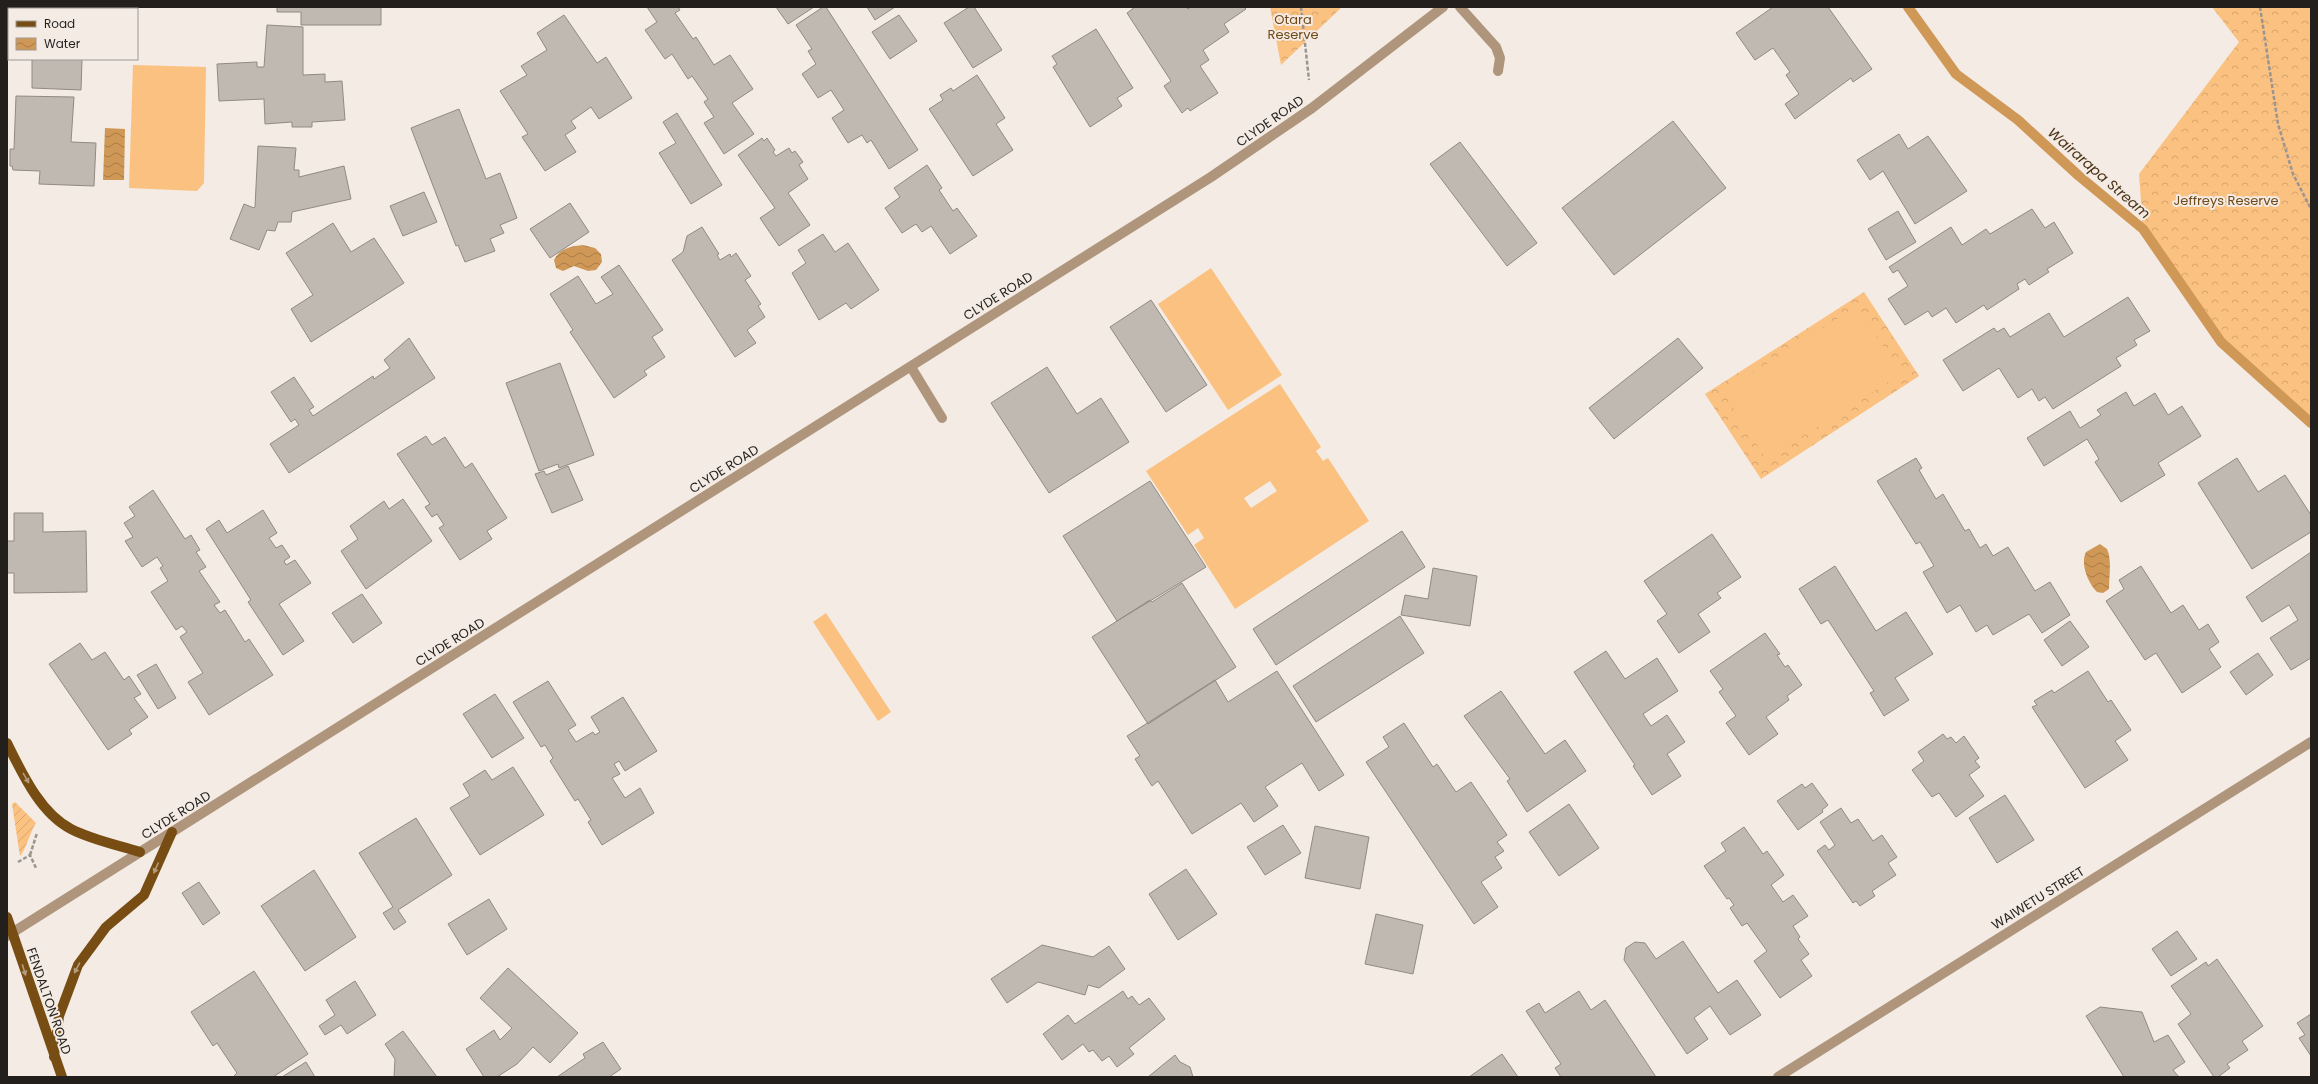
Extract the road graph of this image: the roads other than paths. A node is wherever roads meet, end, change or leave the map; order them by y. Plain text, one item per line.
1 (1443, 7) edge
2 (1460, 7) edge
3 (1498, 71) dead end
4 (910, 367) junction
5 (942, 418) dead end
6 (2311, 742) edge
7 (7, 744) edge
8 (172, 832) junction
9 (140, 852) junction
10 (7, 917) edge
11 (10, 934) edge
12 (54, 1057) junction
13 (62, 1077) edge
14 (1778, 1077) edge

1 - 4 street, CLYDE ROAD
2 - 3 street
4 - 5 street
4 - 8 street, CLYDE ROAD
6 - 14 street, WAIWETU STREET
7 -> 9 main road
8 - 9 street, CLYDE ROAD
8 -> 12 main road
9 - 11 street, CLYDE ROAD
10 - 11 main road, FENDALTON ROAD
11 -> 12 main road, FENDALTON ROAD
12 - 13 main road, FENDALTON ROAD

